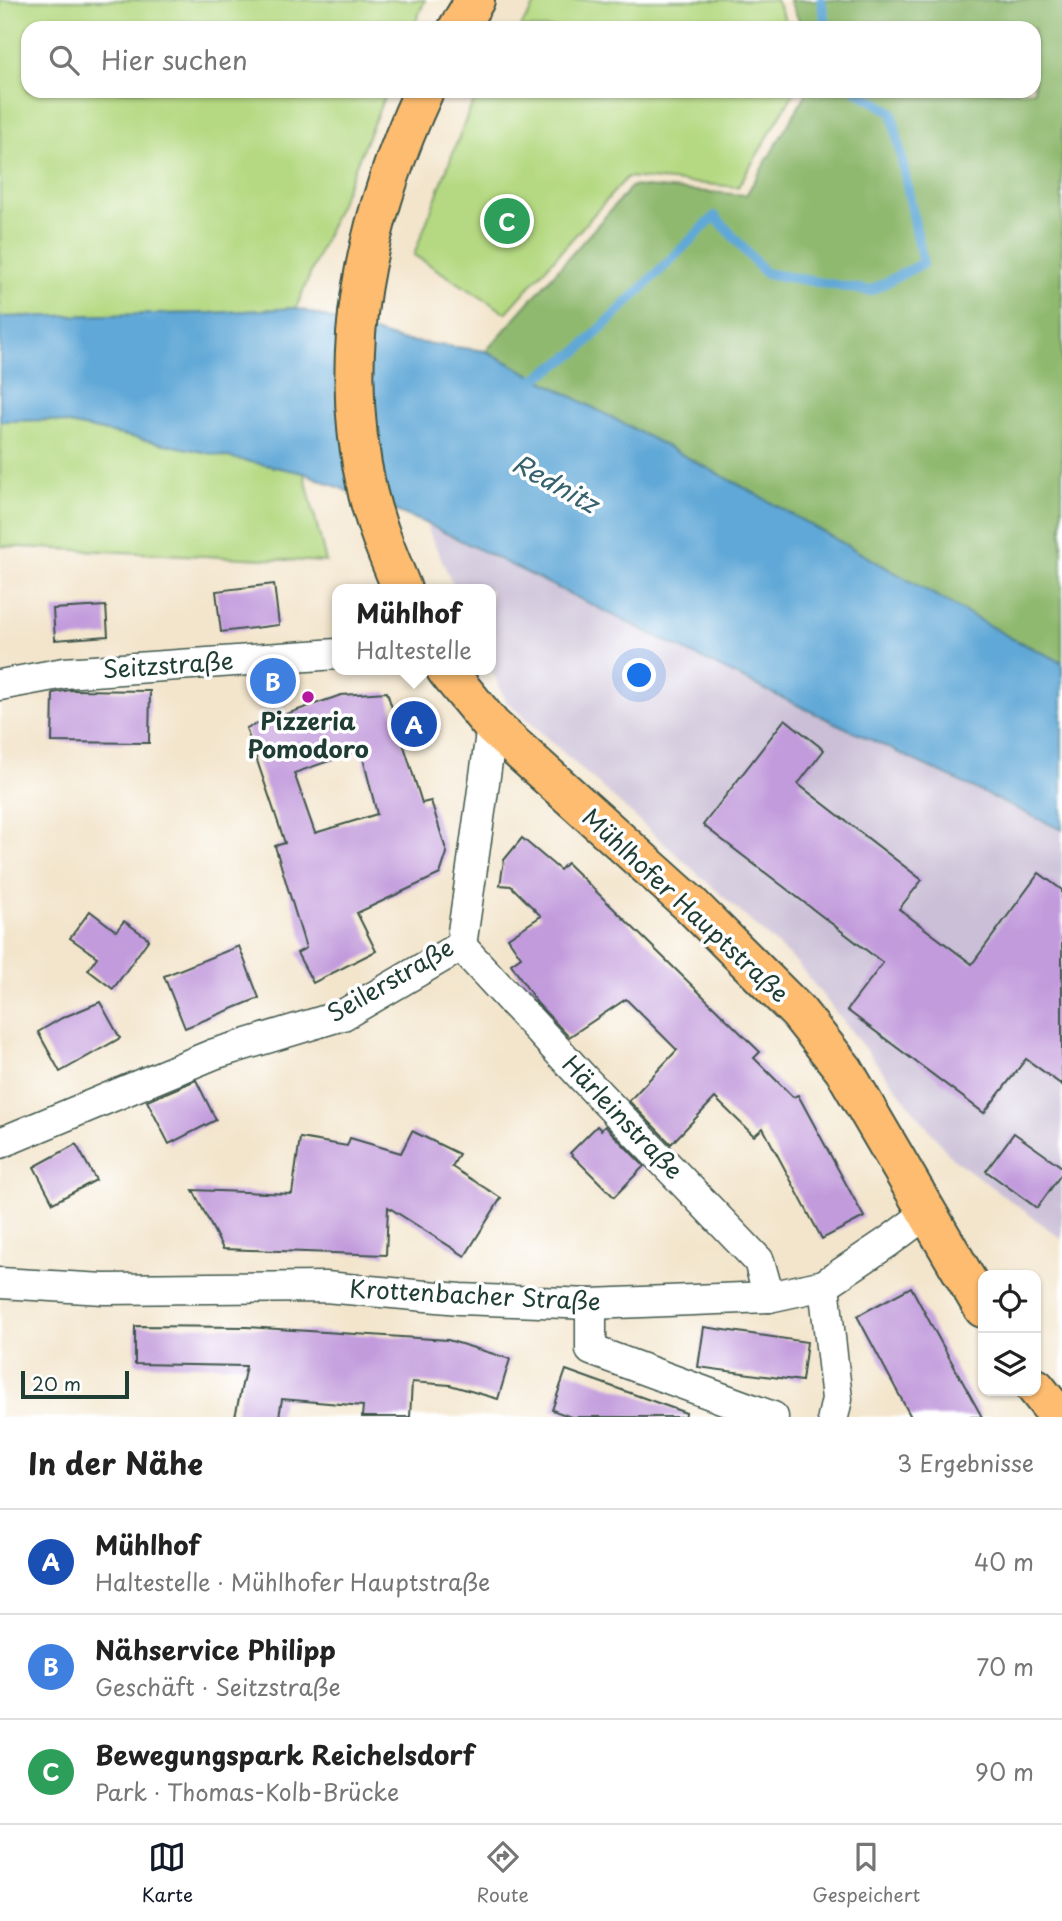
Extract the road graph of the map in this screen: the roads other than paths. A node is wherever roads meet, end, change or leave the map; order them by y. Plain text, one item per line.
1 (475, 0) edge
2 (462, 21) edge
3 (421, 98) edge
4 (400, 584) edge
5 (332, 654) edge
6 (450, 675) edge
7 (0, 685) edge
8 (492, 726) junction
9 (461, 946) junction
10 (0, 1143) edge
11 (927, 1213) junction
12 (2, 1285) edge
13 (824, 1285) junction
14 (769, 1297) junction
15 (978, 1300) edge
16 (591, 1304) junction
17 (1041, 1394) edge
18 (773, 1417) edge
19 (833, 1417) edge
20 (1059, 1417) edge

1 - 2 main road
3 - 4 main road
5 - 7 street, Seitzstraße
6 - 8 main road, Mühlhofer Hauptstraße
8 - 9 street, Seilerstraße
8 - 11 main road, Mühlhofer Hauptstraße
9 - 10 street, Seilerstraße
9 - 14 street, Härleinstraße
11 - 13 street, Krottenbacher Straße
11 - 15 main road, Mühlhofer Hauptstraße
12 - 16 street, Krottenbacher Straße
13 - 14 street, Krottenbacher Straße
13 - 19 street
14 - 16 street, Krottenbacher Straße
16 - 18 street
17 - 20 main road

